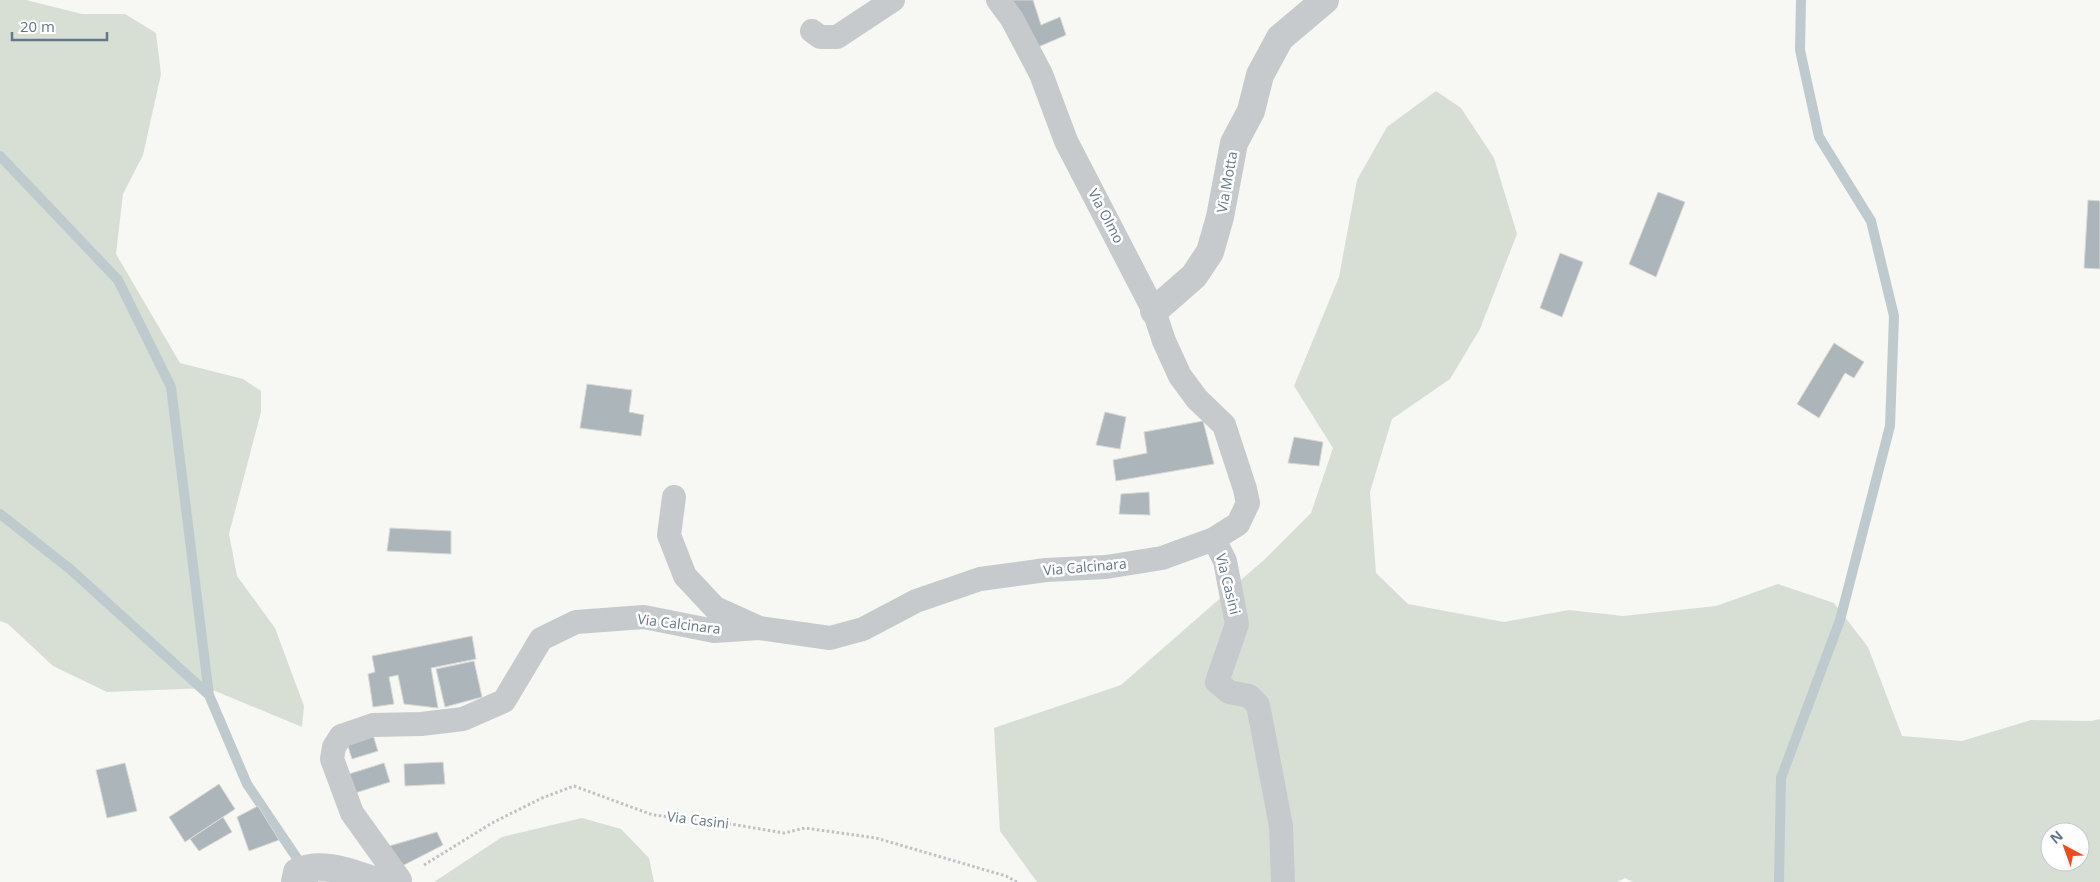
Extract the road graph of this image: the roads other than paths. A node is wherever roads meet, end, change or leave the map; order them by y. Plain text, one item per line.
1 (893, 0) edge
2 (998, 0) edge
3 (1325, 0) edge
4 (812, 31) dead end
5 (1154, 311) junction
6 (1224, 425) joint
7 (674, 496) dead end
8 (1214, 539) junction
9 (759, 628) junction
10 (304, 873) edge
11 (392, 881) edge
12 (1283, 882) edge

1 - 4 street
2 - 5 street, Via Olmo
3 - 5 street, Via Motta
5 - 6 street, Via Olmo
6 - 8 street, Via Casini
7 - 9 street
8 - 9 street, Via Calcinara
8 - 12 street, Via Casini
9 - 11 street, Via Calcinara
10 - 11 street

